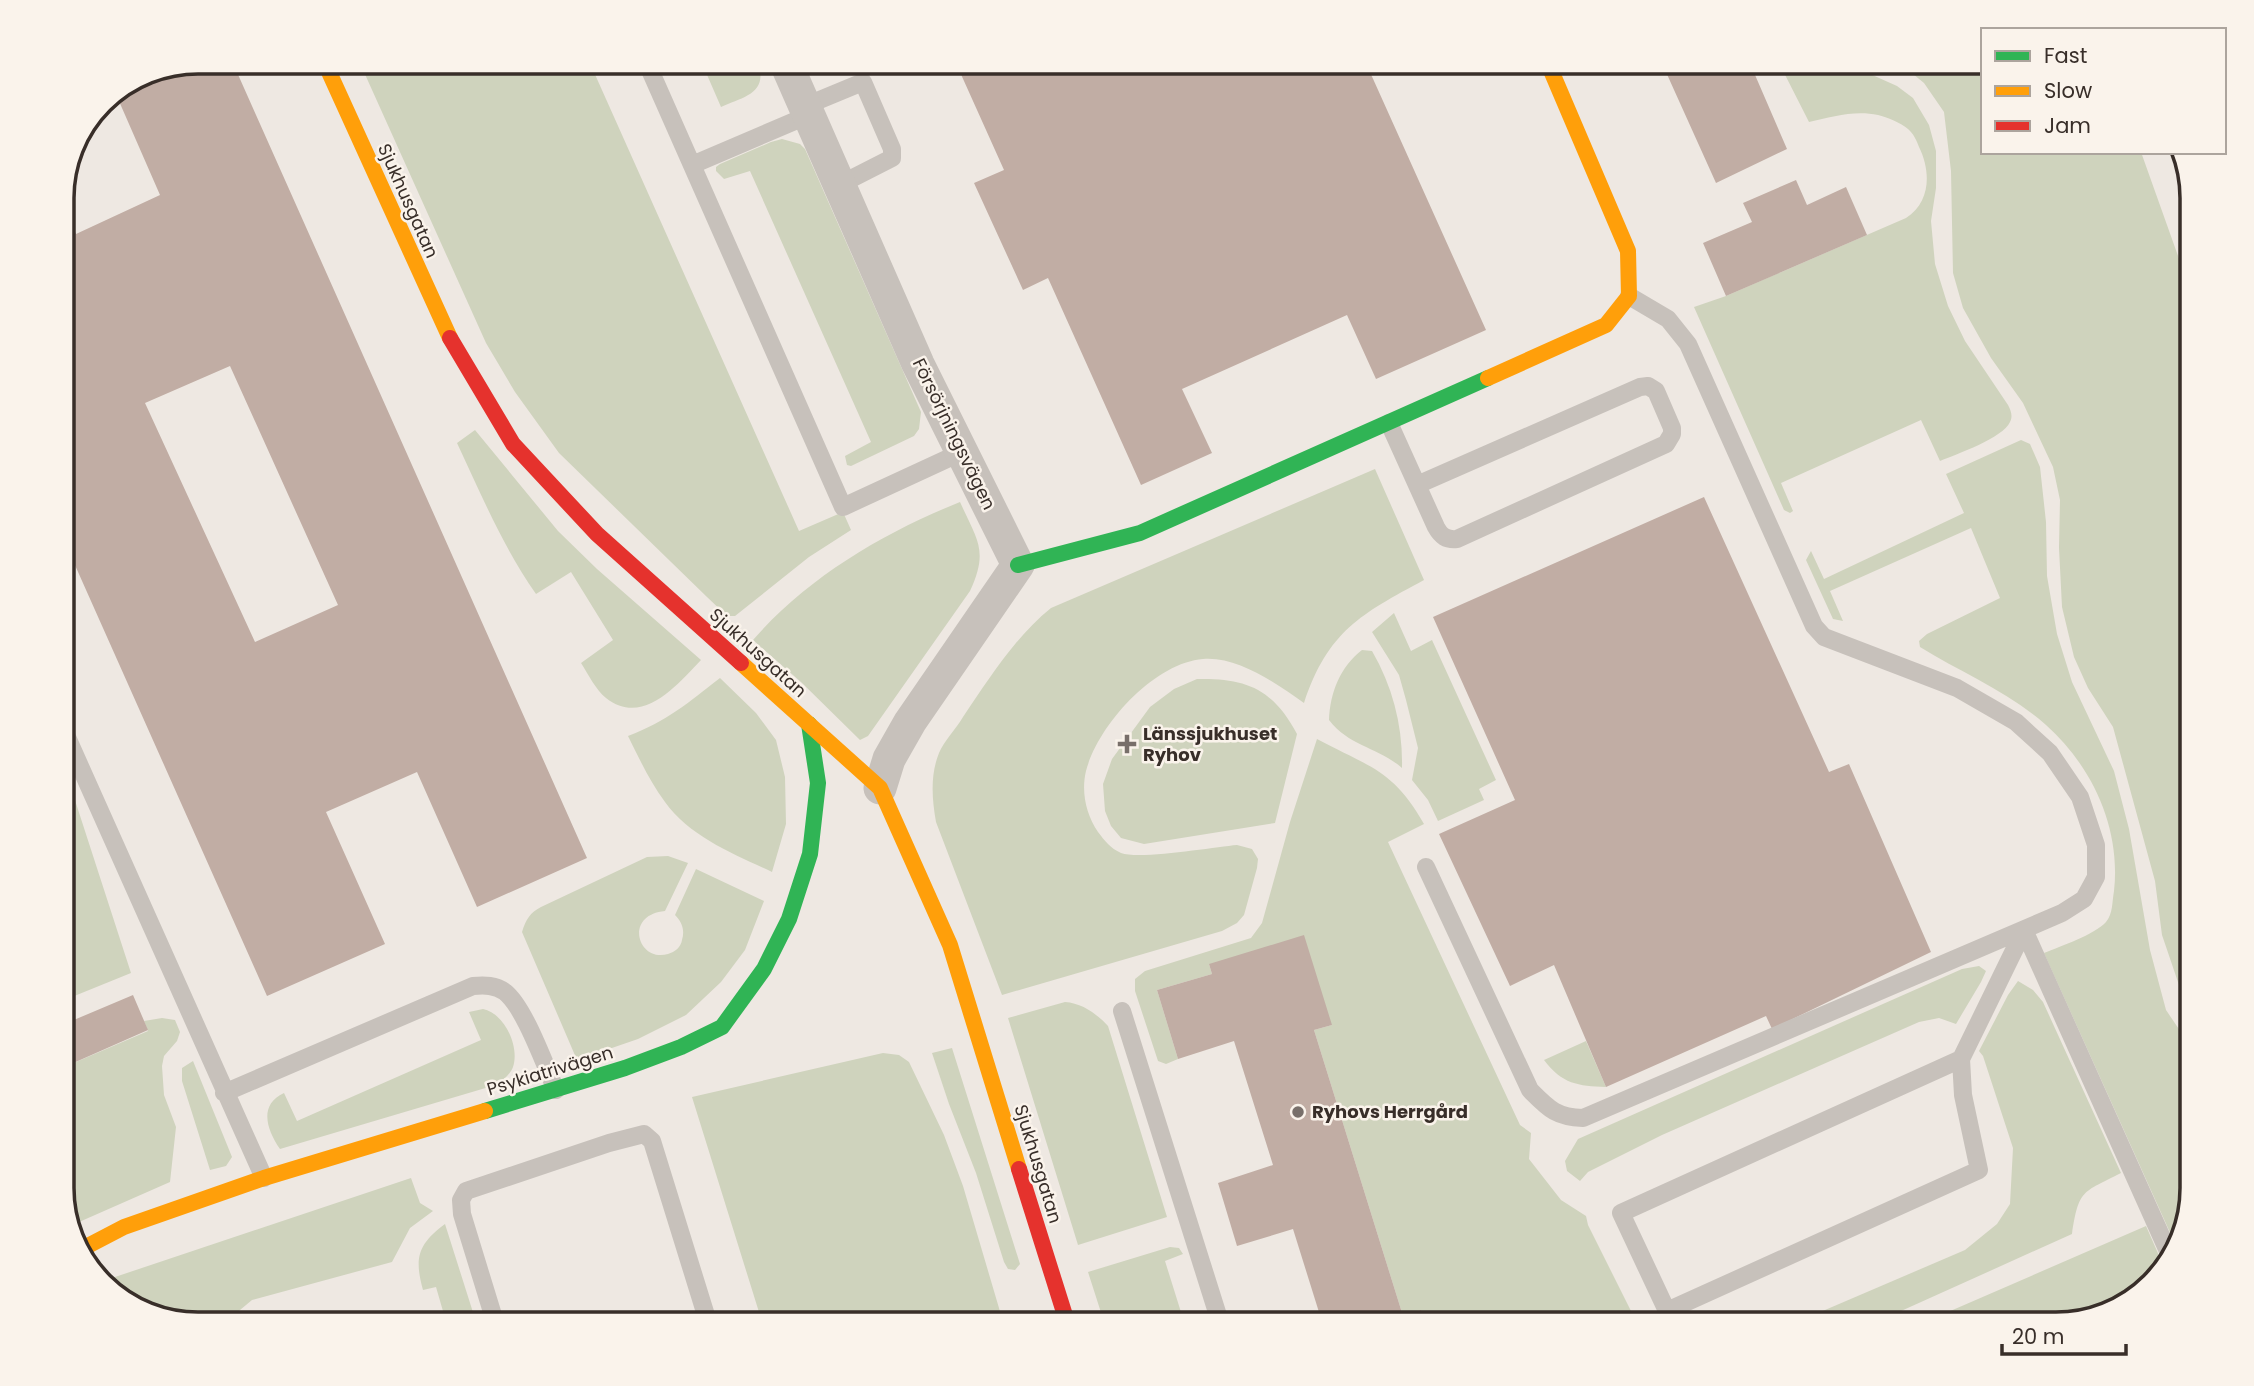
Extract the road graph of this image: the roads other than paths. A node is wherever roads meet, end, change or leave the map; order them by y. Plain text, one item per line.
1 (330, 74) edge
2 (652, 74) edge
3 (791, 74) edge
4 (1553, 74) edge
5 (807, 111) junction
6 (692, 165) junction
7 (839, 185) junction
8 (1629, 296) junction
9 (1389, 423) junction
10 (962, 452) junction
11 (1418, 485) junction
12 (1018, 565) junction
13 (809, 724) junction
14 (74, 753) edge
15 (880, 788) junction
16 (1426, 867) dead end
17 (2024, 930) junction
18 (1122, 1011) dead end
19 (1961, 1059) junction
20 (556, 1090) junction
21 (224, 1093) junction
22 (264, 1178) junction
23 (88, 1246) edge
24 (2166, 1247) edge
25 (492, 1312) edge
26 (705, 1312) edge
27 (1064, 1312) edge
28 (1217, 1312) edge

1 - 13 street, Sjukhusgatan
2 - 6 lane
3 - 5 street, Försörjningsvägen
4 - 8 street
5 - 6 lane
5 - 7 street, Försörjningsvägen
5 - 7 lane
6 - 10 lane
7 - 10 street, Försörjningsvägen
8 - 9 street
8 - 17 lane
9 - 11 lane
9 - 12 street
10 - 12 street, Försörjningsvägen
11 - 11 lane
12 - 15 street
13 - 15 street, Sjukhusgatan
13 - 20 street, Psykiatrivägen
14 - 21 lane
15 - 27 street, Sjukhusgatan
16 - 17 lane
17 - 19 lane
17 - 24 lane
18 - 28 lane
19 - 19 lane
20 - 21 lane
20 - 22 street, Psykiatrivägen
21 - 22 lane
22 - 23 street, Psykiatrivägen
25 - 26 lane

